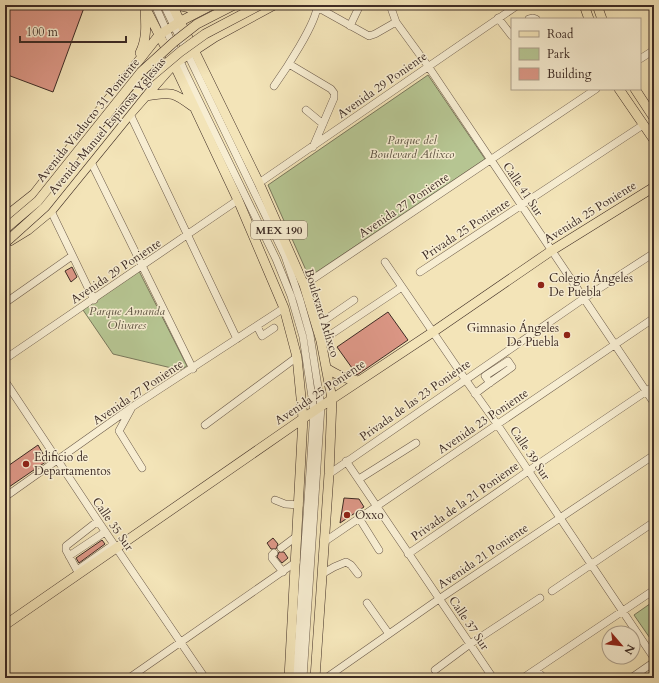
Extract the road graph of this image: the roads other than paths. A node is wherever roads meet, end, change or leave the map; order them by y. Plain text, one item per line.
1 (145, 5) edge
2 (154, 5) edge
3 (164, 5) edge
4 (172, 5) edge
5 (177, 5) edge
6 (212, 5) edge
7 (234, 5) edge
8 (260, 5) edge
9 (274, 5) edge
10 (360, 5) edge
11 (390, 5) edge
12 (518, 5) edge
13 (584, 5) edge
14 (597, 5) edge
15 (317, 6) edge
16 (498, 18) junction
17 (589, 18) edge
18 (602, 18) edge
19 (396, 22) junction
20 (350, 26) junction
21 (170, 28) junction
22 (511, 32) edge
23 (654, 50) edge
24 (191, 52) junction
25 (641, 58) edge
26 (177, 62) junction
27 (289, 64) junction
28 (428, 66) junction
29 (132, 70) junction
30 (274, 86) dead end
31 (595, 90) edge
32 (620, 90) edge
33 (636, 90) edge
34 (115, 91) junction
35 (145, 96) junction
36 (194, 108) junction
37 (306, 110) dead end
38 (130, 114) junction
39 (654, 118) edge
40 (323, 124) junction
41 (643, 125) junction
42 (654, 140) edge
43 (313, 147) junction
44 (490, 160) junction
45 (91, 162) junction
46 (259, 183) junction
47 (654, 187) edge
48 (238, 200) junction
49 (521, 206) junction
50 (51, 211) junction
51 (5, 217) edge
52 (5, 229) edge
53 (188, 235) junction
54 (5, 244) edge
55 (551, 251) junction
56 (654, 253) edge
57 (72, 256) junction
58 (385, 262) dead end
59 (142, 266) junction
60 (420, 272) dead end
61 (304, 285) junction
62 (402, 287) junction
63 (583, 299) junction
64 (94, 300) junction
65 (354, 300) dead end
66 (5, 303) edge
67 (284, 308) junction
68 (654, 318) edge
69 (257, 326) junction
70 (316, 326) junction
71 (274, 328) dead end
72 (433, 332) junction
73 (237, 339) junction
74 (321, 341) junction
75 (614, 345) junction
76 (297, 357) junction
77 (5, 359) edge
78 (326, 368) junction
79 (193, 369) junction
80 (465, 379) junction
81 (5, 381) edge
82 (359, 381) junction
83 (490, 383) dead end
84 (654, 386) edge
85 (646, 392) junction
86 (475, 394) junction
87 (332, 399) junction
88 (654, 404) edge
89 (132, 407) junction
90 (318, 408) junction
91 (303, 418) junction
92 (497, 424) junction
93 (205, 425) dead end
94 (416, 443) dead end
95 (654, 455) edge
96 (57, 461) junction
97 (346, 461) junction
98 (142, 468) dead end
99 (528, 470) junction
100 (329, 474) junction
101 (359, 479) junction
102 (5, 497) edge
103 (275, 500) dead end
104 (299, 505) junction
105 (377, 506) junction
106 (359, 518) junction
107 (560, 518) junction
108 (96, 522) junction
109 (654, 522) edge
110 (104, 533) junction
111 (297, 536) junction
112 (324, 542) junction
113 (113, 547) junction
114 (281, 548) dead end
115 (378, 550) dead end
116 (274, 553) dead end
117 (408, 554) junction
118 (69, 556) junction
119 (296, 562) junction
120 (592, 564) junction
121 (78, 572) junction
122 (283, 572) junction
123 (322, 574) junction
124 (358, 574) dead end
125 (654, 590) edge
126 (552, 591) dead end
127 (540, 598) dead end
128 (439, 599) junction
129 (367, 603) dead end
130 (622, 612) junction
131 (5, 625) edge
132 (389, 634) junction
133 (181, 642) junction
134 (470, 644) junction
135 (654, 658) edge
136 (654, 662) edge
137 (435, 670) dead end
138 (536, 670) junction
139 (129, 678) edge
140 (205, 678) edge
141 (288, 678) edge
142 (296, 678) edge
143 (302, 678) edge
144 (315, 678) edge
145 (326, 678) edge
146 (493, 678) edge
147 (523, 678) edge
148 (544, 678) edge
149 (631, 678) edge

1 - 21 main road, Boulevard Atlixco / MEX 190
1 - 29 main road
2 - 21 street
3 - 21 street
4 - 21 main road, Boulevard Atlixco / MEX 190
5 - 6 main road
6 - 21 main road, Avenida Manuel Espinosa Yglesias
7 - 52 main road, Avenida Viaducto 31 Poniente, bridge
8 - 54 main road, Avenida Viaducto 31 Poniente, bridge
9 - 24 main road, Avenida Manuel Espinosa Yglesias
10 - 20 street
11 - 19 street, Calle 41 Sur
12 - 16 street, Avenida 29 Poniente
13 - 17 main road
14 - 18 main road
15 - 20 street
15 - 27 street
16 - 22 street
16 - 28 street, Avenida 29 Poniente
19 - 20 street
19 - 28 street, Calle 41 Sur
21 - 24 main road, Boulevard Atlixco / MEX 190
21 - 26 main road, Boulevard Atlixco / MEX 190
21 - 29 main road, Avenida Manuel Espinosa Yglesias
23 - 25 street
24 - 26 main road, Avenida Manuel Espinosa Yglesias
24 - 46 main road, Boulevard Atlixco / MEX 190
24 - 90 street
26 - 35 main road, Avenida Manuel Espinosa Yglesias
26 - 36 main road, Boulevard Atlixco / MEX 190
26 - 90 street
27 - 30 street
27 - 40 street
28 - 43 street, Avenida 29 Poniente
28 - 44 street, Calle 41 Sur
29 - 34 main road, Avenida Manuel Espinosa Yglesias
31 - 44 street, Avenida 27 Poniente
32 - 41 main road
33 - 39 main road
34 - 38 main road
34 - 51 main road, Avenida Manuel Espinosa Yglesias
35 - 36 main road
35 - 38 main road, Avenida Manuel Espinosa Yglesias
36 - 48 main road, Boulevard Atlixco / MEX 190
37 - 40 street
38 - 45 main road, Avenida Manuel Espinosa Yglesias
38 - 53 street
40 - 43 street
41 - 42 main road
41 - 49 street, Privada 25 Poniente
43 - 46 street, Avenida 29 Poniente
44 - 49 street, Calle 41 Sur
44 - 61 street, Avenida 27 Poniente
45 - 50 main road, Avenida Manuel Espinosa Yglesias
45 - 59 street
46 - 61 main road, Boulevard Atlixco / MEX 190
47 - 55 main road, Avenida 25 Poniente
48 - 53 street, Avenida 29 Poniente
48 - 67 main road, Boulevard Atlixco / MEX 190
49 - 55 street, Calle 41 Sur
49 - 60 street, Privada 25 Poniente
50 - 54 main road, Avenida Manuel Espinosa Yglesias
50 - 57 street
53 - 59 street, Avenida 29 Poniente
53 - 73 street
55 - 63 street, Calle 41 Sur
55 - 72 main road, Avenida 25 Poniente
56 - 63 street, Privada de las 23 Poniente
57 - 64 street
57 - 66 street
58 - 62 street, Calle 39 Sur
59 - 64 street, Avenida 29 Poniente
59 - 79 street
61 - 70 main road, Boulevard Atlixco / MEX 190
62 - 72 street, Calle 39 Sur
62 - 74 street
63 - 75 street, Calle 41 Sur
63 - 80 street, Privada de las 23 Poniente
64 - 77 street, Avenida 29 Poniente
65 - 70 street
67 - 69 street, Avenida 27 Poniente
67 - 76 main road, Boulevard Atlixco / MEX 190
68 - 75 street, Avenida 23 Poniente
69 - 71 street
69 - 73 street, Avenida 27 Poniente
70 - 74 main road, Boulevard Atlixco / MEX 190
72 - 80 street, Calle 39 Sur
72 - 82 main road, Avenida 25 Poniente
73 - 79 street, Avenida 27 Poniente
74 - 78 main road, Boulevard Atlixco / MEX 190
75 - 85 street, Calle 41 Sur
75 - 92 street, Avenida 23 Poniente
76 - 91 main road, Boulevard Atlixco / MEX 190
76 - 93 street
78 - 82 main road
78 - 87 main road, Boulevard Atlixco / MEX 190
79 - 89 street, Avenida 27 Poniente
80 - 86 street, Calle 39 Sur
80 - 97 street, Privada de las 23 Poniente
81 - 96 street, Calle 35 Sur
82 - 87 main road, Avenida 25 Poniente
83 - 86 street
84 - 85 street, Privada de la 21 Poniente
85 - 88 street, Calle 41 Sur
85 - 99 street, Privada de la 21 Poniente
86 - 92 street, Calle 39 Sur
87 - 90 main road, Avenida 25 Poniente
87 - 100 main road, Boulevard Atlixco / MEX 190
89 - 96 street, Avenida 27 Poniente
89 - 98 street
90 - 91 main road, Avenida 25 Poniente
90 - 142 street
90 - 143 street
91 - 104 main road, Boulevard Atlixco / MEX 190
91 - 113 main road, Avenida 25 Poniente
92 - 99 street, Calle 39 Sur
92 - 105 street, Avenida 23 Poniente
94 - 101 street
95 - 107 street, Avenida 21 Poniente
96 - 102 street, Avenida 27 Poniente
96 - 108 street, Calle 35 Sur
97 - 100 street, Privada de las 23 Poniente
97 - 101 street, Calle 37 Sur
99 - 107 street, Calle 39 Sur
99 - 117 street, Privada de la 21 Poniente
100 - 112 main road, Boulevard Atlixco / MEX 190
101 - 105 street, Calle 37 Sur
103 - 104 street
104 - 111 main road, Boulevard Atlixco / MEX 190
105 - 106 street, Avenida 23 Poniente
105 - 117 street, Calle 37 Sur
106 - 112 street, Avenida 23 Poniente
106 - 115 street
107 - 120 street, Calle 39 Sur
107 - 128 street, Avenida 21 Poniente
108 - 110 street, Calle 35 Sur
108 - 118 street
109 - 120 street
110 - 113 street, Calle 35 Sur
110 - 118 street
111 - 114 street
111 - 119 main road, Boulevard Atlixco / MEX 190
112 - 123 main road, Boulevard Atlixco / MEX 190
113 - 121 main road, Avenida 25 Poniente
113 - 133 street, Calle 35 Sur
116 - 122 street
117 - 128 street, Calle 37 Sur
118 - 121 street
119 - 122 street
119 - 141 main road, Boulevard Atlixco / MEX 190
120 - 126 street
120 - 130 street, Calle 39 Sur
121 - 131 main road, Avenida 25 Poniente
122 - 133 street
123 - 124 street
123 - 144 main road, Boulevard Atlixco / MEX 190
125 - 130 street
127 - 134 street
128 - 132 street, Avenida 21 Poniente
128 - 134 street, Calle 37 Sur
129 - 132 street
130 - 135 street, Calle 39 Sur
130 - 138 street
132 - 145 street, Avenida 21 Poniente
133 - 139 street
133 - 140 street, Calle 35 Sur
134 - 137 street
134 - 146 street, Calle 37 Sur
136 - 149 street
138 - 147 street
138 - 148 street

